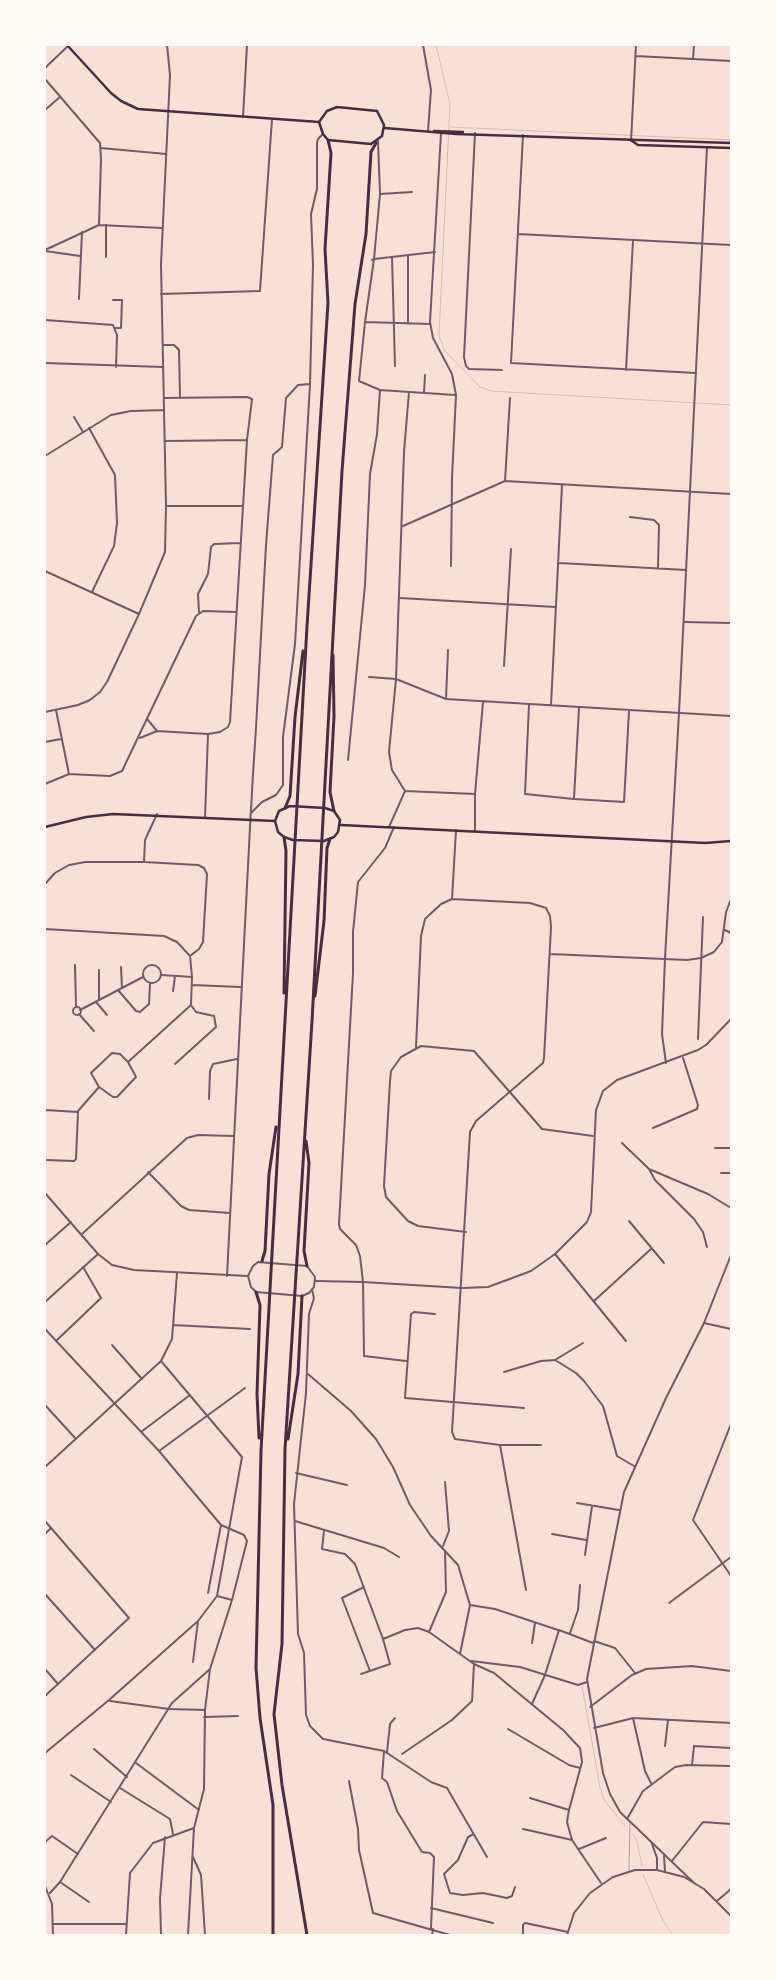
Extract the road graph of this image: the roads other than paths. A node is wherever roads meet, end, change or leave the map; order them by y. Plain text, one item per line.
1 (167, 45) edge
2 (247, 45) edge
3 (422, 45) edge
4 (636, 45) edge
5 (694, 45) edge
6 (68, 46) edge
7 (636, 56) junction
8 (693, 59) junction
9 (731, 61) edge
10 (45, 68) edge
11 (45, 79) edge
12 (60, 97) junction
13 (45, 110) edge
14 (168, 112) junction
15 (243, 117) junction
16 (272, 119) junction
17 (320, 122) junction
18 (385, 128) junction
19 (428, 131) junction
20 (443, 132) junction
21 (475, 133) junction
22 (323, 134) junction
23 (523, 135) junction
24 (328, 140) junction
25 (631, 141) junction
26 (377, 142) junction
27 (731, 144) edge
28 (707, 147) junction
29 (101, 148) junction
30 (731, 148) edge
31 (166, 154) junction
32 (412, 192) dead end
33 (380, 194) junction
34 (99, 225) junction
35 (106, 225) junction
36 (162, 228) junction
37 (82, 232) junction
38 (518, 234) junction
39 (633, 241) junction
40 (702, 244) junction
41 (731, 246) edge
42 (45, 250) edge
43 (435, 252) junction
44 (80, 256) junction
45 (408, 256) junction
46 (106, 257) dead end
47 (392, 257) junction
48 (373, 260) junction
49 (161, 294) junction
50 (79, 299) dead end
51 (114, 300) dead end
52 (45, 320) edge
53 (365, 322) junction
54 (393, 323) junction
55 (408, 324) junction
56 (430, 324) junction
57 (115, 328) junction
58 (163, 345) junction
59 (45, 364) edge
60 (163, 366) junction
61 (394, 366) dead end
62 (116, 367) junction
63 (502, 370) dead end
64 (626, 370) junction
65 (696, 373) junction
66 (425, 375) dead end
67 (310, 384) junction
68 (380, 390) junction
69 (409, 392) junction
70 (424, 393) junction
71 (456, 394) junction
72 (180, 397) junction
73 (164, 398) junction
74 (510, 398) dead end
75 (164, 410) junction
76 (74, 417) dead end
77 (89, 428) junction
78 (83, 432) junction
79 (246, 440) junction
80 (165, 441) junction
81 (45, 456) edge
82 (505, 482) junction
83 (562, 485) junction
84 (690, 492) junction
85 (731, 494) edge
86 (453, 503) junction
87 (166, 506) junction
88 (242, 506) junction
89 (630, 517) dead end
90 (403, 526) junction
91 (240, 543) junction
92 (511, 549) dead end
93 (559, 563) junction
94 (451, 566) dead end
95 (658, 569) junction
96 (686, 570) junction
97 (45, 571) edge
98 (92, 592) junction
99 (400, 598) junction
100 (508, 604) junction
101 (556, 607) junction
102 (198, 612) junction
103 (236, 612) junction
104 (139, 614) junction
105 (684, 622) junction
106 (731, 623) edge
107 (307, 626) junction
108 (333, 630) junction
109 (448, 650) dead end
110 (504, 666) dead end
111 (369, 677) dead end
112 (396, 679) junction
113 (446, 699) junction
114 (483, 702) junction
115 (529, 705) junction
116 (550, 706) junction
117 (579, 708) junction
118 (56, 710) junction
119 (629, 710) junction
120 (45, 712) edge
121 (679, 713) junction
122 (731, 716) edge
123 (148, 719) junction
124 (158, 731) junction
125 (208, 734) junction
126 (140, 738) junction
127 (62, 739) junction
128 (45, 742) edge
129 (348, 760) dead end
130 (68, 774) junction
131 (45, 784) edge
132 (405, 791) junction
133 (475, 794) junction
134 (574, 799) junction
135 (285, 808) junction
136 (334, 811) junction
137 (251, 813) junction
138 (157, 814) junction
139 (205, 817) junction
140 (250, 820) junction
141 (275, 821) junction
142 (341, 824) junction
143 (45, 827) edge
144 (389, 827) junction
145 (394, 827) junction
146 (456, 830) junction
147 (476, 831) junction
148 (284, 837) junction
149 (330, 839) junction
150 (672, 841) junction
151 (731, 841) edge
152 (144, 862) junction
153 (45, 884) edge
154 (452, 899) junction
155 (731, 899) edge
156 (703, 917) dead end
157 (45, 930) edge
158 (725, 930) junction
159 (731, 933) edge
160 (550, 954) junction
161 (190, 956) junction
162 (665, 958) junction
163 (702, 958) junction
164 (75, 965) dead end
165 (122, 968) dead end
166 (99, 970) dead end
167 (162, 975) junction
168 (175, 976) junction
169 (143, 977) junction
170 (192, 977) junction
171 (731, 977) edge
172 (150, 983) junction
173 (192, 985) junction
174 (241, 987) junction
175 (122, 988) junction
176 (118, 990) junction
177 (173, 991) dead end
178 (98, 1001) junction
179 (731, 1002) edge
180 (191, 1005) junction
181 (76, 1007) junction
182 (80, 1010) junction
183 (79, 1014) junction
184 (107, 1015) dead end
185 (284, 1019) junction
186 (731, 1019) edge
187 (312, 1021) junction
188 (94, 1031) dead end
189 (698, 1039) dead end
190 (416, 1047) junction
191 (237, 1058) junction
192 (683, 1058) junction
193 (128, 1062) junction
194 (666, 1063) junction
195 (176, 1064) dead end
196 (100, 1087) junction
197 (508, 1091) junction
198 (209, 1099) dead end
199 (45, 1110) edge
200 (78, 1112) junction
201 (279, 1112) junction
202 (653, 1128) dead end
203 (305, 1133) junction
204 (233, 1136) junction
205 (593, 1136) junction
206 (622, 1143) dead end
207 (715, 1148) dead end
208 (731, 1148) edge
209 (45, 1160) edge
210 (649, 1169) junction
211 (148, 1172) junction
212 (721, 1173) dead end
213 (731, 1173) edge
214 (45, 1193) edge
215 (731, 1208) edge
216 (230, 1213) junction
217 (629, 1221) dead end
218 (71, 1222) junction
219 (466, 1232) junction
220 (82, 1234) junction
221 (45, 1245) edge
222 (707, 1247) dead end
223 (652, 1249) junction
224 (98, 1254) junction
225 (555, 1254) junction
226 (731, 1255) edge
227 (262, 1261) junction
228 (664, 1263) dead end
229 (308, 1266) junction
230 (83, 1267) junction
231 (177, 1273) junction
232 (227, 1276) junction
233 (248, 1276) junction
234 (316, 1281) junction
235 (363, 1282) junction
236 (462, 1288) junction
237 (312, 1290) junction
238 (256, 1292) junction
239 (302, 1296) junction
240 (45, 1302) edge
241 (594, 1302) junction
242 (435, 1314) dead end
243 (704, 1324) junction
244 (173, 1326) junction
245 (45, 1329) edge
246 (250, 1329) dead end
247 (731, 1329) edge
248 (56, 1341) junction
249 (626, 1341) dead end
250 (582, 1343) dead end
251 (112, 1345) dead end
252 (555, 1360) junction
253 (161, 1361) junction
254 (406, 1361) junction
255 (504, 1372) dead end
256 (308, 1374) junction
257 (142, 1379) junction
258 (245, 1388) dead end
259 (190, 1395) junction
260 (455, 1402) junction
261 (114, 1404) junction
262 (45, 1405) edge
263 (524, 1408) dead end
264 (209, 1416) junction
265 (731, 1424) edge
266 (141, 1432) junction
267 (76, 1439) junction
268 (500, 1444) junction
269 (541, 1445) dead end
270 (285, 1449) junction
271 (159, 1451) junction
272 (260, 1451) junction
273 (634, 1466) junction
274 (45, 1467) edge
275 (296, 1472) junction
276 (445, 1482) dead end
277 (348, 1486) dead end
278 (577, 1503) dead end
279 (592, 1506) junction
280 (620, 1510) junction
281 (45, 1521) edge
282 (295, 1521) junction
283 (221, 1525) junction
284 (51, 1528) junction
285 (230, 1530) junction
286 (324, 1531) junction
287 (45, 1534) edge
288 (552, 1534) dead end
289 (586, 1540) junction
290 (444, 1548) junction
291 (585, 1556) dead end
292 (399, 1557) dead end
293 (731, 1557) edge
294 (721, 1564) junction
295 (731, 1576) edge
296 (580, 1585) dead end
297 (364, 1587) junction
298 (526, 1590) dead end
299 (208, 1593) dead end
300 (45, 1594) edge
301 (217, 1596) junction
302 (232, 1600) junction
303 (669, 1603) dead end
304 (470, 1605) junction
305 (198, 1620) junction
306 (535, 1623) junction
307 (559, 1630) junction
308 (429, 1632) junction
309 (570, 1635) junction
310 (383, 1639) junction
311 (532, 1642) dead end
312 (593, 1642) junction
313 (95, 1650) junction
314 (460, 1654) junction
315 (470, 1661) junction
316 (193, 1662) dead end
317 (474, 1664) junction
318 (45, 1668) edge
319 (210, 1669) junction
320 (370, 1671) junction
321 (731, 1671) edge
322 (361, 1674) dead end
323 (545, 1674) junction
324 (635, 1674) junction
325 (587, 1682) junction
326 (58, 1684) junction
327 (45, 1696) edge
328 (109, 1700) junction
329 (532, 1704) junction
330 (590, 1707) junction
331 (169, 1709) junction
332 (205, 1710) junction
333 (238, 1716) dead end
334 (204, 1717) junction
335 (395, 1718) dead end
336 (633, 1718) junction
337 (668, 1720) junction
338 (731, 1723) edge
339 (594, 1728) junction
340 (508, 1729) dead end
341 (665, 1746) dead end
342 (731, 1748) edge
343 (94, 1749) dead end
344 (385, 1752) junction
345 (45, 1753) edge
346 (402, 1754) dead end
347 (136, 1763) junction
348 (692, 1765) junction
349 (731, 1766) edge
350 (580, 1768) junction
351 (71, 1775) dead end
352 (127, 1777) junction
353 (349, 1781) dead end
354 (651, 1783) junction
355 (120, 1788) junction
356 (530, 1798) dead end
357 (111, 1802) junction
358 (199, 1810) junction
359 (569, 1810) junction
360 (627, 1819) junction
361 (630, 1822) junction
362 (731, 1824) edge
363 (194, 1828) junction
364 (523, 1829) dead end
365 (474, 1834) junction
366 (174, 1835) junction
367 (164, 1838) junction
368 (606, 1838) dead end
369 (572, 1840) junction
370 (45, 1842) edge
371 (652, 1844) junction
372 (579, 1849) junction
373 (78, 1854) junction
374 (664, 1854) junction
375 (192, 1855) junction
376 (487, 1857) dead end
377 (672, 1861) junction
378 (657, 1870) junction
379 (629, 1871) junction
380 (665, 1871) junction
381 (60, 1882) junction
382 (693, 1882) junction
383 (601, 1883) junction
384 (45, 1886) edge
385 (515, 1888) dead end
386 (731, 1889) edge
387 (50, 1893) junction
388 (716, 1901) junction
389 (89, 1902) dead end
390 (431, 1908) junction
391 (731, 1916) edge
392 (492, 1922) dead end
393 (53, 1924) junction
394 (126, 1924) junction
395 (432, 1929) junction
396 (568, 1934) edge
397 (53, 1935) edge
398 (126, 1935) edge
399 (161, 1935) edge
400 (188, 1935) edge
401 (205, 1935) edge
402 (273, 1935) edge
403 (307, 1935) edge
404 (432, 1935) edge
405 (450, 1935) edge
406 (523, 1935) edge

1 - 14 street
2 - 15 street
3 - 19 street
4 - 7 street
5 - 8 street
6 - 10 street
6 - 14 main road
7 - 8 street
7 - 25 street
8 - 9 street
11 - 12 street
12 - 13 street
12 - 29 street
14 - 15 main road
14 - 31 street
15 - 16 main road
16 - 17 main road
16 - 49 street
17 - 18 main road
17 - 22 main road
18 - 19 main road
18 - 26 main road
19 - 20 main road
20 - 21 main road
20 - 43 street
21 - 23 main road
21 - 63 street
22 - 24 main road
22 - 67 street
23 - 25 main road
23 - 38 street
24 - 26 main road
24 - 107 highway
25 - 27 main road
25 - 28 main road
26 - 33 street
26 - 108 highway
28 - 30 main road
28 - 40 street
29 - 31 street
29 - 34 street
31 - 36 street
32 - 33 street
33 - 48 street
34 - 35 street
34 - 37 street
35 - 36 street
35 - 46 street
36 - 49 street
37 - 42 street
37 - 44 street
38 - 39 street
38 - 64 street
39 - 40 street
39 - 64 street
40 - 41 street
40 - 65 street
42 - 44 street
43 - 45 street
43 - 56 street
44 - 50 street
45 - 47 street
45 - 55 street
47 - 48 street
47 - 54 street
48 - 53 street
49 - 58 street
51 - 57 street
52 - 57 street
53 - 54 street
53 - 68 street
54 - 55 street
54 - 61 street
55 - 56 street
56 - 71 street
57 - 62 street
58 - 60 street
58 - 72 street
59 - 62 street
60 - 62 street
60 - 73 street
64 - 65 street
65 - 84 street
66 - 70 street
67 - 137 street
67 - 137 street
68 - 69 street
68 - 129 street
69 - 70 street
69 - 90 street
70 - 71 street
71 - 86 street
72 - 73 street
72 - 79 street
73 - 75 street
74 - 82 street
75 - 77 street
75 - 80 street
76 - 78 street
77 - 78 street
77 - 98 street
78 - 81 street
79 - 80 street
79 - 88 street
80 - 87 street
82 - 83 street
82 - 86 street
83 - 84 street
83 - 93 street
84 - 85 street
84 - 96 street
86 - 90 street
86 - 94 street
87 - 88 street
87 - 104 street
88 - 91 street
89 - 95 street
90 - 99 street
91 - 102 street
91 - 103 street
92 - 100 street
93 - 95 street
93 - 101 street
95 - 96 street
96 - 105 street
97 - 98 street
98 - 104 street
99 - 100 street
99 - 112 street
100 - 101 street
100 - 110 street
101 - 116 street
102 - 103 street
102 - 123 street
103 - 125 street
104 - 118 street
105 - 106 street
105 - 121 street
107 - 135 highway
107 - 185 highway
108 - 136 highway
108 - 187 highway
109 - 113 street
111 - 112 street
112 - 113 street
112 - 132 street
113 - 114 street
114 - 115 street
114 - 133 street
115 - 116 street
115 - 134 street
116 - 117 street
117 - 119 street
117 - 134 street
118 - 120 street
118 - 127 street
119 - 121 street
119 - 134 street
121 - 122 street
121 - 150 street
123 - 124 street
123 - 126 street
124 - 125 street
124 - 126 street
125 - 139 street
126 - 130 street
127 - 128 street
127 - 130 street
130 - 131 street
132 - 133 street
132 - 144 street
133 - 147 street
135 - 136 main road
135 - 141 main road
136 - 142 main road
137 - 140 street
138 - 139 main road
138 - 143 main road
138 - 152 street
139 - 140 main road
140 - 141 main road
140 - 174 street
141 - 148 main road
142 - 144 main road
142 - 149 main road
144 - 145 main road
145 - 146 main road
145 - 235 street
146 - 147 main road
146 - 154 street
147 - 150 main road
148 - 149 main road
148 - 185 highway
149 - 187 highway
150 - 151 main road
150 - 162 street
152 - 153 street
152 - 161 street
154 - 160 street
154 - 190 street
155 - 158 street
156 - 163 street
157 - 161 street
158 - 159 street
158 - 163 street
160 - 162 street
160 - 197 street
161 - 170 street
162 - 163 street
162 - 194 street
163 - 189 street
164 - 181 street
165 - 175 street
166 - 178 street
167 - 168 street
167 - 169 street
167 - 172 street
168 - 170 street
168 - 177 street
169 - 172 street
169 - 175 street
170 - 173 street
171 - 179 street
172 - 176 street
173 - 174 street
173 - 180 street
174 - 191 street
175 - 176 street
176 - 178 street
178 - 182 street
178 - 184 street
180 - 193 street
180 - 195 street
181 - 182 street
181 - 183 street
182 - 183 street
183 - 188 street
185 - 201 highway
186 - 192 street
187 - 203 highway
190 - 197 street
190 - 219 street
191 - 198 street
191 - 204 street
192 - 194 street
192 - 202 street
193 - 196 street
193 - 196 street
194 - 205 street
196 - 200 street
197 - 205 street
197 - 219 street
199 - 200 street
200 - 209 street
201 - 227 highway
201 - 272 highway
203 - 229 highway
203 - 270 highway
204 - 211 street
204 - 216 street
205 - 225 street
206 - 210 street
207 - 208 street
210 - 215 street
210 - 222 street
211 - 216 street
211 - 220 street
212 - 213 street
214 - 218 street
216 - 232 street
217 - 223 street
218 - 220 street
218 - 221 street
219 - 236 street
220 - 224 street
223 - 228 street
223 - 241 street
224 - 230 street
224 - 231 street
225 - 236 street
225 - 241 street
226 - 243 street
227 - 229 street
227 - 233 street
229 - 234 street
230 - 240 street
230 - 248 street
231 - 232 street
231 - 244 street
232 - 233 street
233 - 238 street
234 - 235 street
234 - 237 street
235 - 236 street
235 - 254 street
236 - 260 street
237 - 239 street
237 - 256 street
238 - 239 street
238 - 272 highway
239 - 270 highway
241 - 249 street
242 - 254 street
243 - 247 street
243 - 273 street
244 - 246 street
244 - 253 street
245 - 248 street
248 - 261 street
250 - 252 street
251 - 257 street
252 - 255 street
252 - 273 street
253 - 257 street
253 - 259 street
254 - 260 street
256 - 275 street
256 - 290 street
257 - 261 street
258 - 264 street
259 - 264 street
259 - 266 street
260 - 263 street
260 - 268 street
261 - 266 street
261 - 267 street
262 - 267 street
264 - 271 street
264 - 285 street
265 - 294 street
266 - 271 street
267 - 274 street
268 - 269 street
268 - 298 street
270 - 403 highway
271 - 283 street
272 - 402 highway
273 - 280 street
275 - 277 street
275 - 282 street
276 - 290 street
278 - 279 street
279 - 280 street
279 - 289 street
280 - 312 street
281 - 284 street
282 - 286 street
282 - 344 street
283 - 285 street
283 - 299 street
284 - 287 street
284 - 313 street
285 - 301 street
285 - 302 street
286 - 292 street
286 - 297 street
288 - 289 street
289 - 291 street
290 - 304 street
290 - 308 street
293 - 294 street
294 - 295 street
294 - 303 street
296 - 309 street
297 - 310 street
297 - 320 street
300 - 313 street
301 - 302 street
301 - 305 street
302 - 319 street
304 - 306 street
304 - 314 street
305 - 316 street
305 - 328 street
306 - 307 street
306 - 311 street
307 - 309 street
307 - 323 street
308 - 310 street
308 - 314 street
309 - 312 street
310 - 320 street
312 - 324 street
312 - 325 street
313 - 326 street
314 - 315 street
315 - 317 street
315 - 323 street
317 - 329 street
317 - 346 street
318 - 326 street
319 - 331 street
319 - 332 street
320 - 322 street
321 - 324 street
323 - 325 street
323 - 329 street
324 - 330 street
325 - 330 street
326 - 327 street
328 - 331 street
328 - 345 street
329 - 350 street
330 - 339 street
331 - 332 street
331 - 347 street
332 - 334 street
333 - 334 street
334 - 358 street
335 - 344 street
336 - 337 street
336 - 339 street
336 - 354 street
337 - 338 street
337 - 341 street
339 - 360 street
340 - 350 street
342 - 348 street
343 - 352 street
344 - 365 street
344 - 390 street
347 - 352 street
347 - 358 street
348 - 349 street
348 - 354 street
350 - 359 street
351 - 357 street
352 - 355 street
353 - 395 street
354 - 360 street
355 - 357 street
355 - 366 street
356 - 359 street
357 - 373 street
358 - 363 street
359 - 369 street
360 - 361 street
361 - 371 street
361 - 379 lane
362 - 377 street
363 - 366 street
363 - 375 street
364 - 369 street
365 - 376 street
365 - 385 street
366 - 367 street
367 - 394 street
367 - 399 street
368 - 372 street
369 - 372 street
370 - 373 street
371 - 374 street
371 - 378 street
372 - 383 street
373 - 381 street
374 - 377 street
374 - 380 street
375 - 400 street
375 - 401 street
377 - 382 street
378 - 379 street
378 - 380 street
379 - 383 street
380 - 382 street
381 - 387 street
381 - 389 street
382 - 388 street
383 - 396 street
384 - 387 street
386 - 388 street
387 - 393 street
388 - 391 street
390 - 392 street
390 - 395 street
393 - 394 street
393 - 397 street
394 - 398 street
395 - 404 street
395 - 405 street
396 - 406 street

